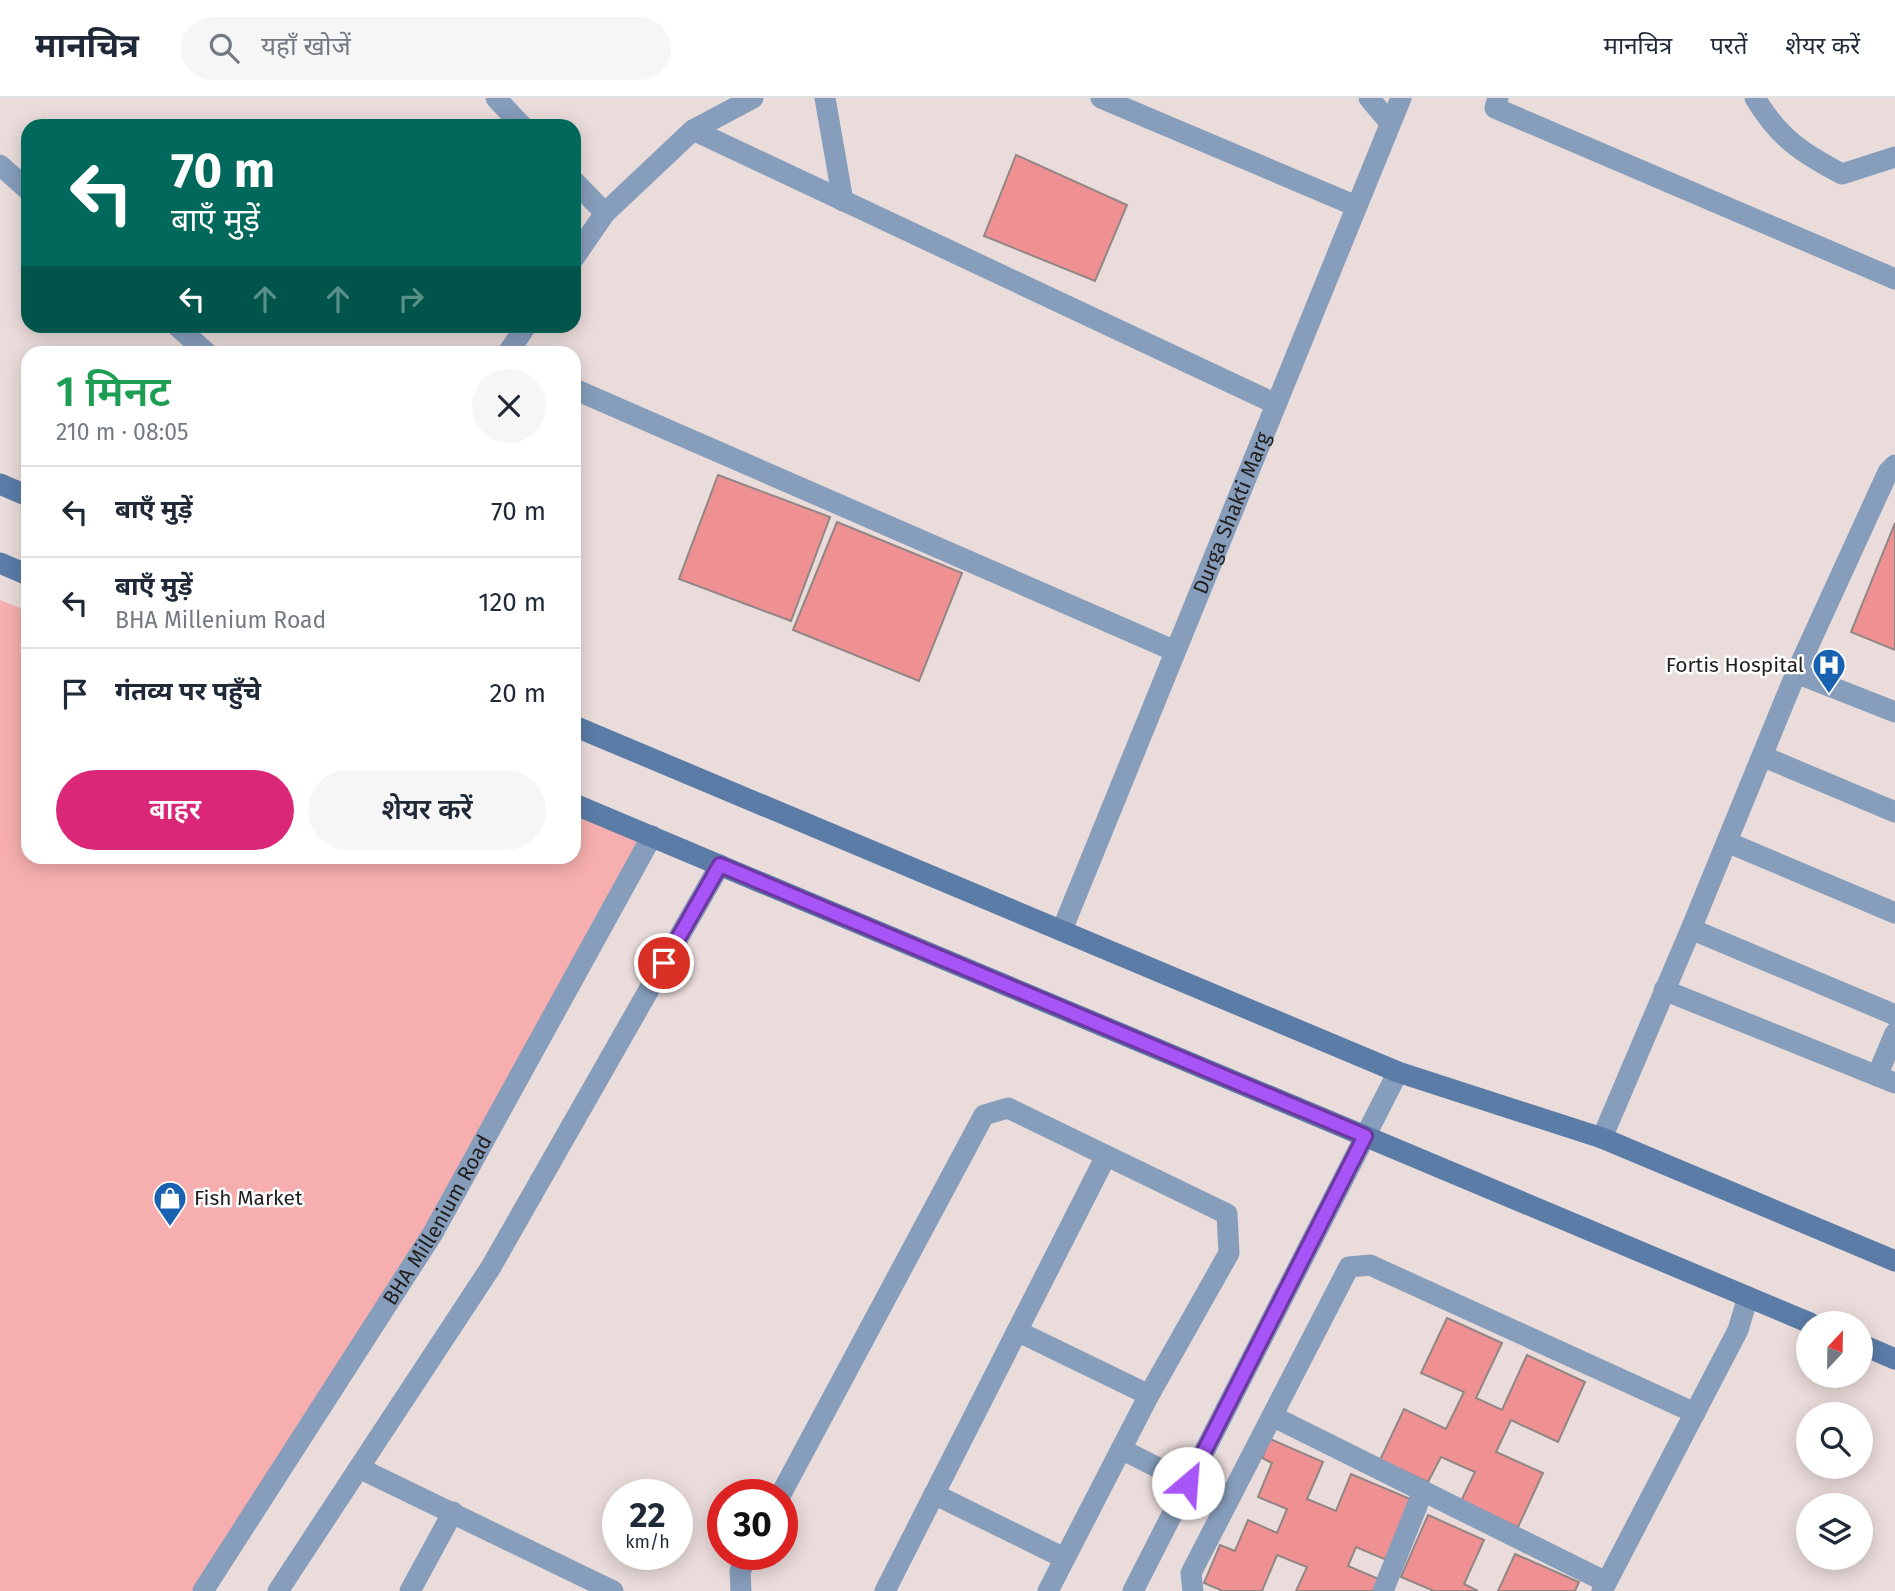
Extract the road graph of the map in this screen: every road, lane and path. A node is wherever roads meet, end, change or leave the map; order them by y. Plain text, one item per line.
1 (496, 98) edge
2 (753, 98) edge
3 (825, 98) edge
4 (1101, 98) edge
5 (1369, 98) edge
6 (1401, 98) edge
7 (1498, 98) edge
8 (1755, 98) edge
9 (516, 119) edge
10 (1391, 123) junction
11 (693, 130) junction
12 (1895, 157) edge
13 (0, 165) edge
14 (21, 184) edge
15 (581, 188) edge
16 (843, 201) junction
17 (1356, 206) junction
18 (605, 213) junction
19 (581, 248) edge
20 (1895, 279) edge
21 (185, 333) edge
22 (199, 346) edge
23 (581, 392) edge
24 (1276, 404) junction
25 (1895, 465) edge
26 (0, 484) edge
27 (21, 493) edge
28 (0, 563) edge
29 (21, 572) edge
30 (1175, 651) junction
31 (1796, 673) junction
32 (1895, 712) edge
33 (581, 729) edge
34 (1762, 756) junction
35 (581, 807) edge
36 (1895, 812) edge
37 (652, 836) junction
38 (1727, 842) junction
39 (720, 865) junction
40 (1895, 913) edge
41 (1691, 929) junction
42 (1062, 930) junction
43 (1664, 990) junction
44 (1895, 1015) edge
45 (1895, 1033) edge
46 (1398, 1072) junction
47 (1886, 1080) edge
48 (1365, 1136) junction
49 (1602, 1138) junction
50 (1106, 1156) junction
51 (1895, 1261) edge
52 (1748, 1297) junction
53 (1796, 1317) edge
54 (1017, 1331) junction
55 (1873, 1350) edge
56 (1895, 1359) edge
57 (1149, 1395) junction
58 (1695, 1413) junction
59 (1272, 1416) junction
60 (1121, 1450) junction
61 (359, 1468) junction
62 (789, 1479) edge
63 (1188, 1483) junction
64 (1423, 1491) junction
65 (934, 1494) junction
66 (453, 1513) junction
67 (1064, 1558) junction
68 (741, 1570) edge
69 (1604, 1587) edge
70 (203, 1591) edge
71 (278, 1591) edge
72 (410, 1591) edge
73 (613, 1591) edge
74 (741, 1591) edge
75 (885, 1591) edge
76 (1048, 1591) edge
77 (1133, 1591) edge
78 (1193, 1591) edge
79 (1383, 1591) edge

1 - 9 street
2 - 11 street
3 - 16 street
4 - 17 street
5 - 10 street
6 - 10 street, Durga Shakti Marg
7 - 20 street
8 - 12 street
10 - 17 street, Durga Shakti Marg
11 - 16 street
11 - 18 street
13 - 14 street
15 - 18 street
16 - 24 street
17 - 24 street, Durga Shakti Marg
18 - 19 street
21 - 22 street
23 - 30 street
24 - 30 street, Durga Shakti Marg
25 - 31 street
26 - 27 street
28 - 29 street
30 - 42 street, Durga Shakti Marg
31 - 32 street
31 - 34 street
33 - 42 street
34 - 36 street
34 - 38 street
35 - 37 street
37 - 39 street
37 - 70 street, BHA Millenium Road
38 - 40 street
38 - 41 street
39 - 48 street
39 - 61 street
41 - 43 street
41 - 44 street
42 - 46 street
43 - 47 street
43 - 49 street
45 - 47 street
46 - 48 street
46 - 49 street
48 - 52 street
48 - 63 street
49 - 51 street
50 - 54 street
50 - 57 street
50 - 62 street
52 - 53 street
52 - 58 street
54 - 57 street
54 - 65 street
55 - 56 street
57 - 60 street
58 - 59 street
58 - 69 street
59 - 64 street
59 - 78 street
60 - 63 street
60 - 67 street
61 - 66 street
61 - 71 street
63 - 77 street
64 - 69 street
64 - 79 street
65 - 67 street
65 - 75 street
66 - 72 street
66 - 73 street
67 - 76 street
68 - 74 street

